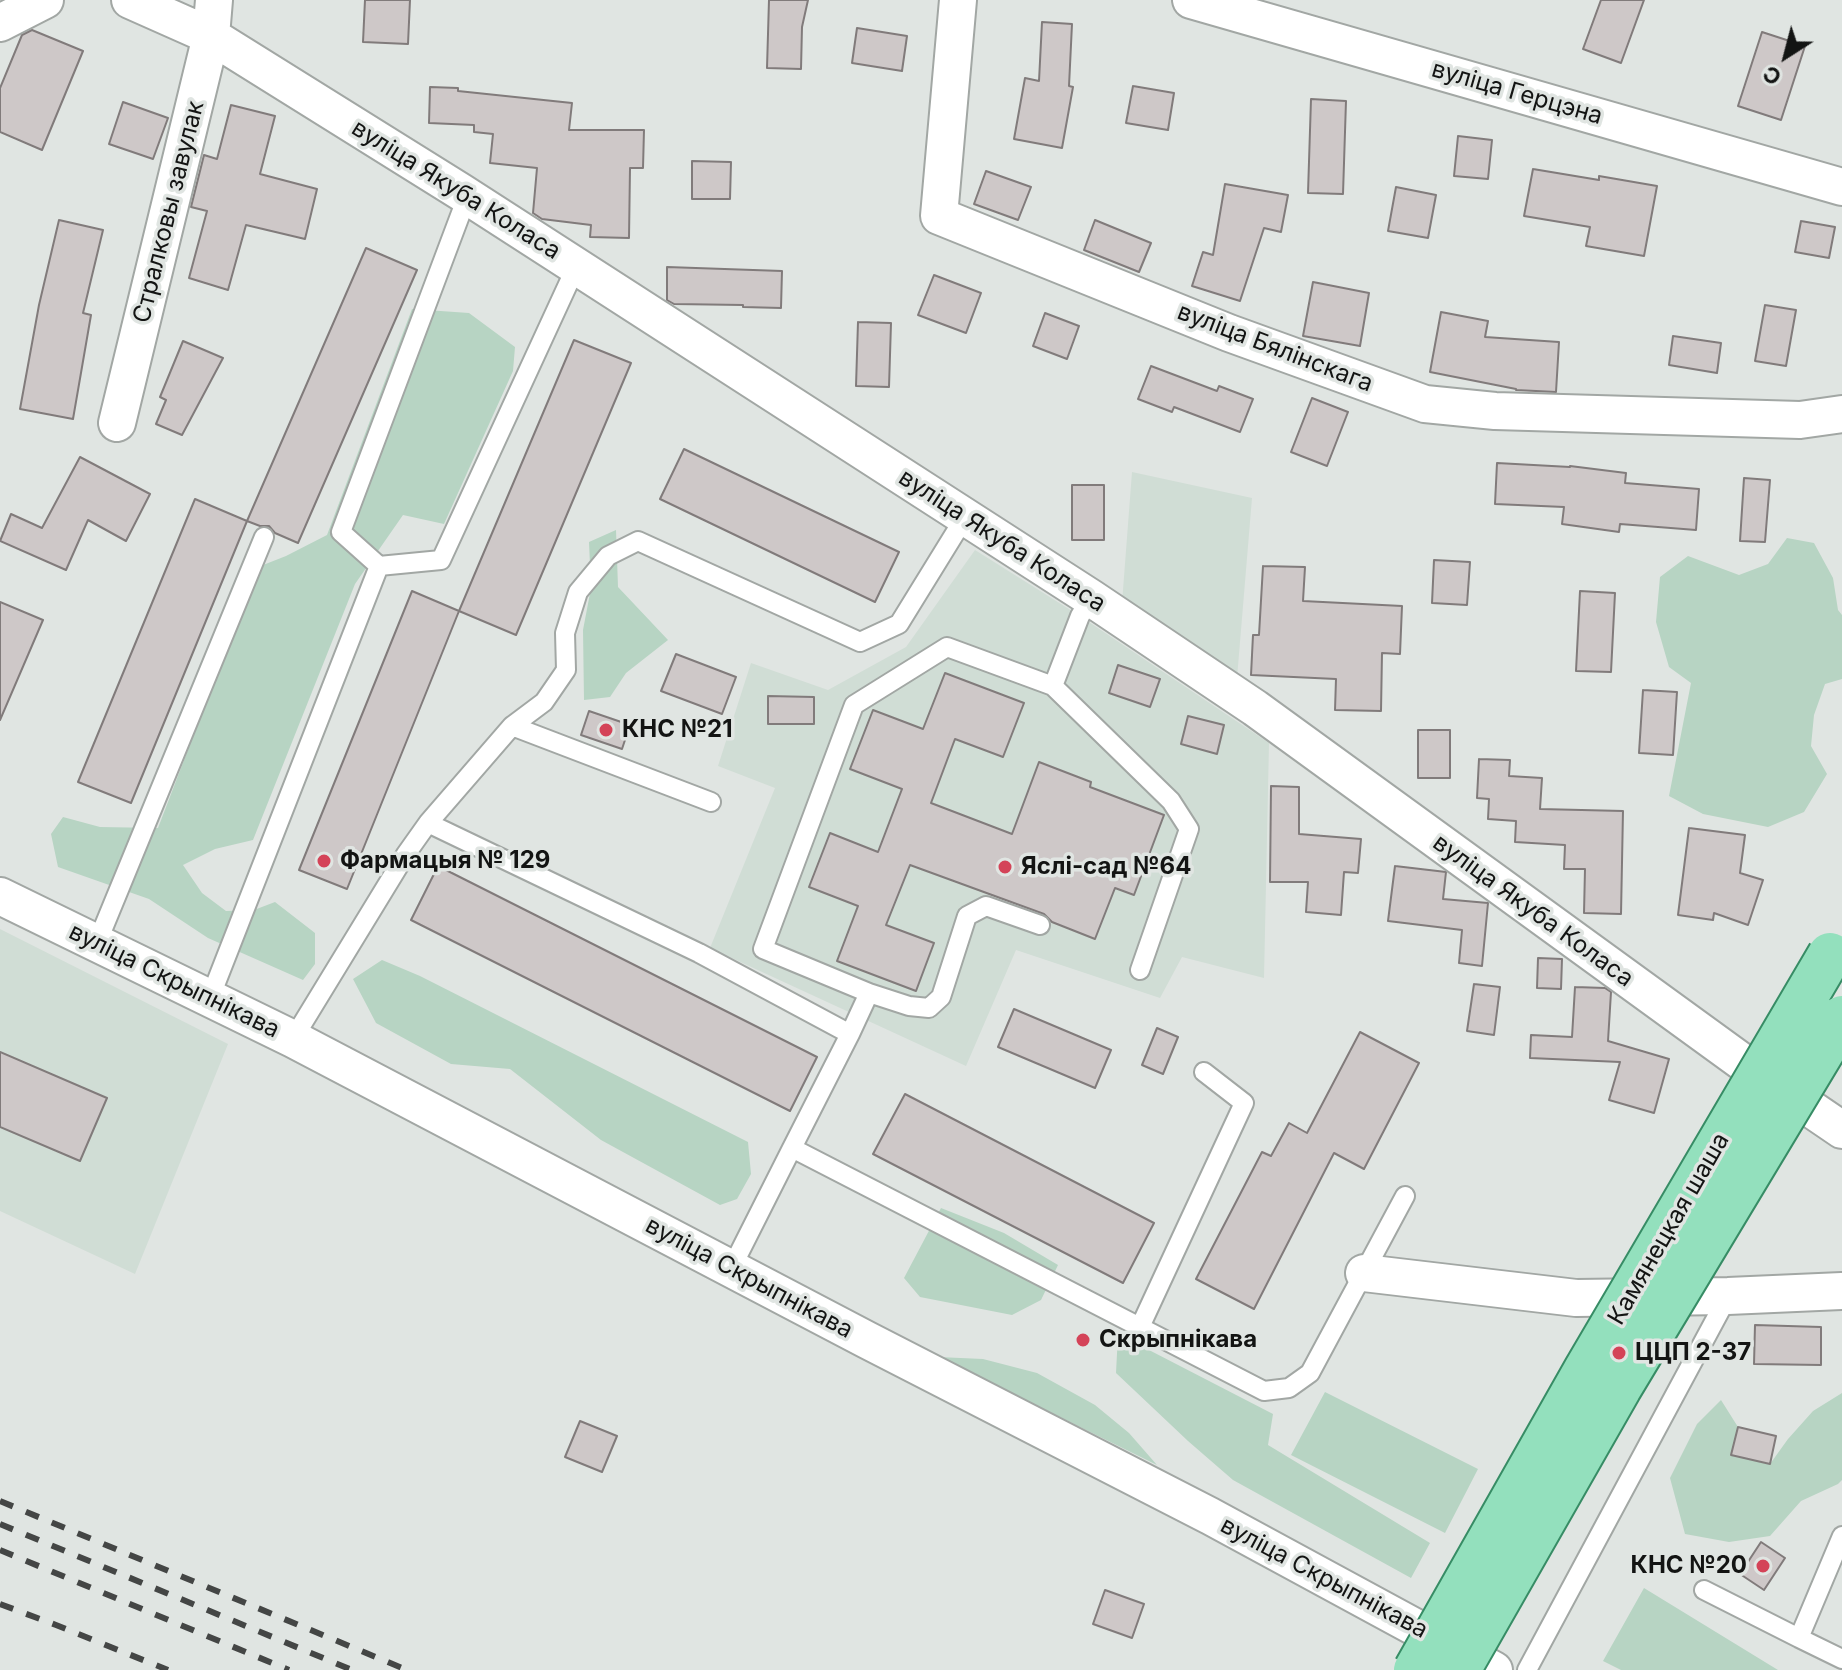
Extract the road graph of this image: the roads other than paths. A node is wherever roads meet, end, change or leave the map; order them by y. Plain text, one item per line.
1 (45, 0) edge
2 (130, 0) edge
3 (214, 0) edge
4 (958, 0) edge
5 (1191, 0) edge
6 (0, 23) edge
7 (211, 36) junction
8 (1842, 187) edge
9 (467, 197) junction
10 (576, 267) junction
11 (1842, 414) edge
12 (117, 423) dead end
13 (965, 517) junction
14 (264, 537) dead end
15 (379, 566) junction
16 (1091, 598) junction
17 (1053, 686) junction
18 (512, 726) junction
19 (711, 802) dead end
20 (428, 823) junction
21 (0, 896) edge
22 (1040, 925) dead end
23 (97, 943) junction
24 (1830, 955) dead end
25 (1140, 970) dead end
26 (869, 993) junction
27 (210, 998) junction
28 (1842, 1018) edge
29 (850, 1034) junction
30 (293, 1039) junction
31 (1204, 1072) dead end
32 (1842, 1130) edge
33 (792, 1148) junction
34 (1405, 1196) dead end
35 (731, 1269) junction
36 (1364, 1273) junction
37 (1842, 1291) edge
38 (1728, 1296) junction
39 (1140, 1327) junction
40 (1842, 1536) edge
41 (1704, 1590) dead end
42 (1799, 1638) junction
43 (1842, 1659) edge
44 (1416, 1670) edge
45 (1458, 1670) edge
46 (1494, 1670) edge
47 (1527, 1670) edge

1 - 6 street
2 - 7 street, вуліца Якуба Коласа
3 - 7 street, Стралковы завулак
4 - 11 street, вуліца Бялінскага
5 - 8 street, вуліца Герцэна
7 - 9 street, вуліца Якуба Коласа
7 - 12 street, Стралковы завулак
9 - 10 street, вуліца Якуба Коласа
9 - 15 lane
10 - 13 street, вуліца Якуба Коласа
10 - 15 lane
13 - 16 street, вуліца Якуба Коласа
13 - 18 lane
14 - 23 lane
15 - 27 lane
16 - 17 lane
16 - 32 street, вуліца Якуба Коласа
17 - 25 lane
17 - 26 lane
18 - 19 lane
18 - 20 lane
20 - 29 lane
20 - 30 lane
21 - 23 street, вуліца Скрыпнікава
22 - 26 lane
23 - 27 street, вуліца Скрыпнікава
24 - 44 main road, Камянецкая шаша, bridge
26 - 29 lane
27 - 30 street, вуліца Скрыпнікава
28 - 45 main road, Камянецкая шаша, bridge
29 - 33 lane
30 - 35 street, вуліца Скрыпнікава
31 - 39 lane
33 - 35 lane
33 - 39 lane
34 - 36 lane
35 - 46 street, вуліца Скрыпнікава
36 - 38 street
36 - 39 lane
37 - 38 street
38 - 47 lane
40 - 42 lane
41 - 42 lane
42 - 43 lane

